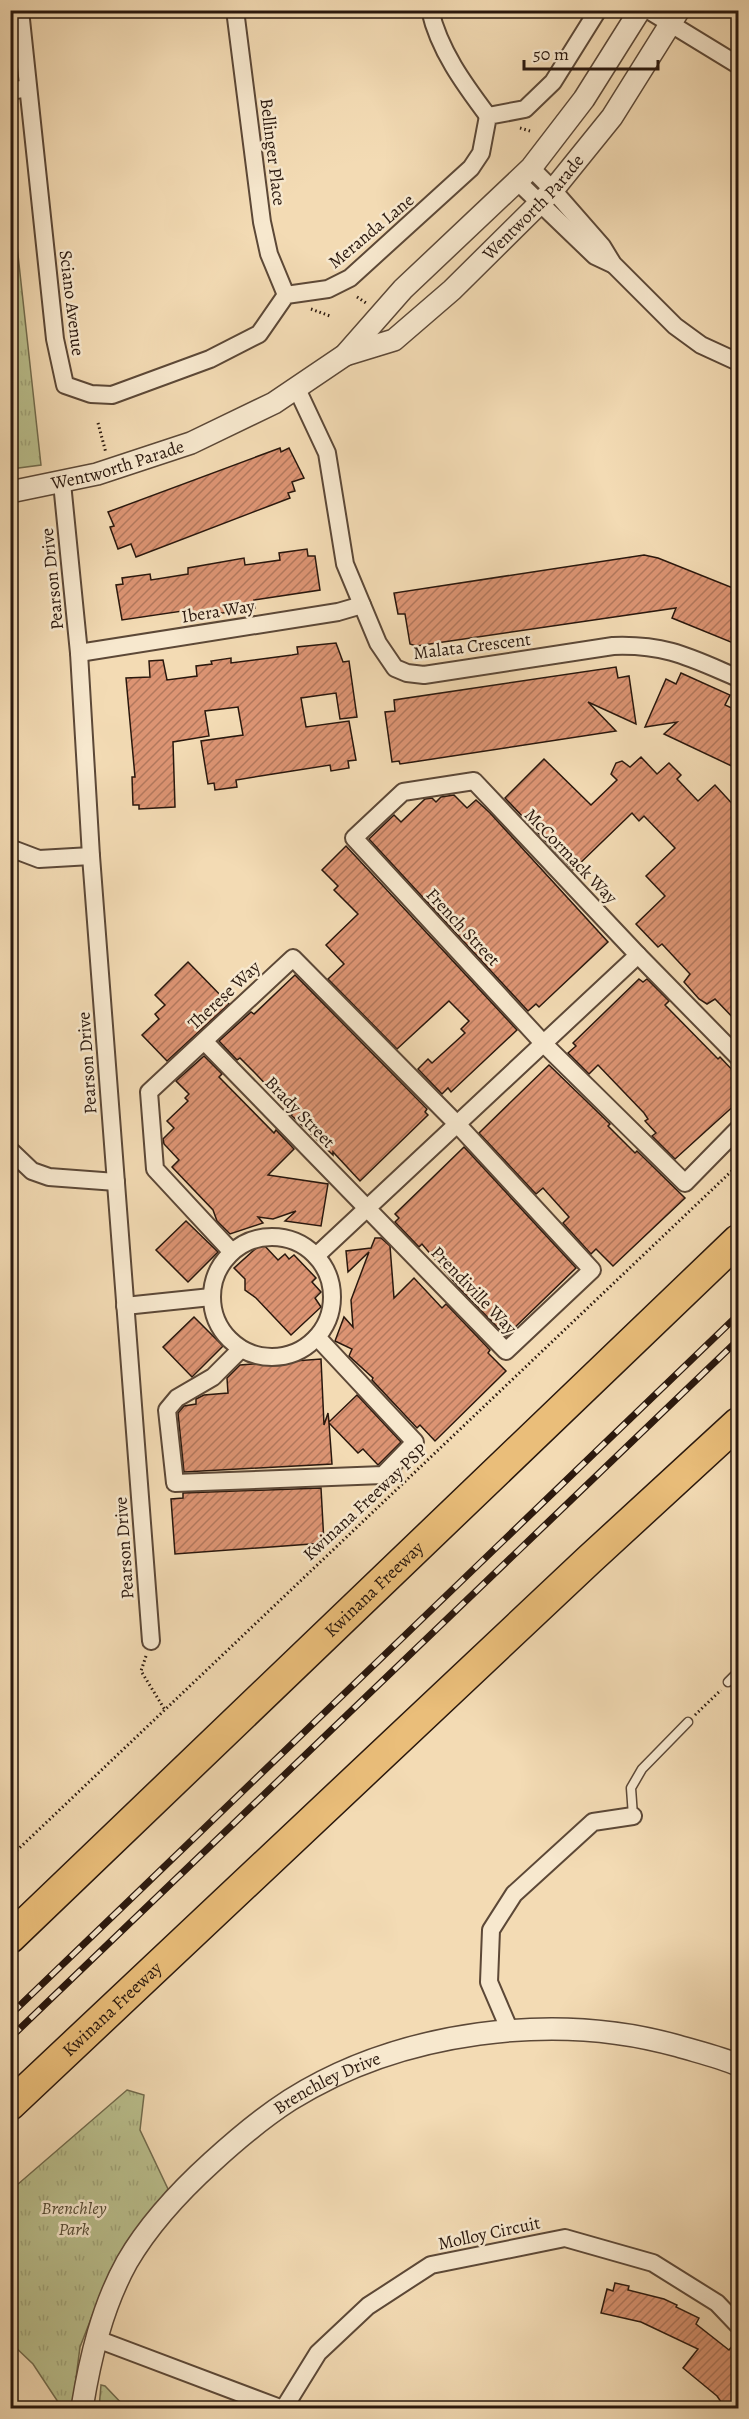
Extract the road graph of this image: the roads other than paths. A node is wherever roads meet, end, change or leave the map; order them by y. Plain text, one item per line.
1 (20, 10) edge
2 (235, 10) edge
3 (430, 10) edge
4 (598, 10) edge
5 (640, 10) edge
6 (648, 10) edge
7 (675, 17) edge
8 (738, 65) edge
9 (28, 88) junction
10 (10, 91) edge
11 (488, 116) junction
12 (524, 174) junction
13 (547, 196) junction
14 (286, 296) junction
15 (345, 355) junction
16 (738, 362) edge
17 (297, 389) junction
18 (62, 483) junction
19 (10, 492) edge
20 (362, 605) junction
21 (79, 653) junction
22 (738, 678) edge
23 (354, 838) joint
24 (10, 848) edge
25 (91, 856) junction
26 (638, 955) junction
27 (204, 1041) junction
28 (544, 1044) junction
29 (738, 1057) edge
30 (458, 1125) junction
31 (738, 1129) edge
32 (10, 1150) edge
33 (116, 1182) junction
34 (368, 1210) junction
35 (738, 1240) edge
36 (231, 1251) junction
37 (316, 1256) junction
38 (211, 1298) junction
39 (126, 1306) junction
40 (317, 1337) junction
41 (241, 1349) junction
42 (738, 1423) edge
43 (151, 1641) road end
44 (738, 1672) edge
45 (728, 1682) road end
46 (688, 1722) road end
47 (633, 1816) joint
48 (10, 1938) edge
49 (510, 2031) junction
50 (738, 2065) edge
51 (10, 2106) edge
52 (738, 2325) edge
53 (97, 2338) junction
54 (82, 2409) edge
55 (282, 2409) edge

1 - 9 street, Sciano Avenue
2 - 14 street, Bellinger Place
3 - 11 street
4 - 11 street
5 - 12 street, Wentworth Parade
6 - 7 street
7 - 8 street
7 - 13 street, Wentworth Parade
9 - 10 street
9 - 14 street, Sciano Avenue
11 - 14 street, Meranda Lane
12 - 13 street
12 - 15 street, Wentworth Parade
13 - 15 street, Wentworth Parade
13 - 16 street
15 - 17 street, Wentworth Parade
17 - 18 street, Wentworth Parade
17 - 20 street, Malata Crescent
18 - 19 street, Wentworth Parade
18 - 21 street, Pearson Drive
20 - 21 street, Ibera Way
20 - 22 street, Malata Crescent
21 - 25 street, Pearson Drive
23 - 26 street, McCormack Way
23 - 28 street, French Street
24 - 25 street
25 - 33 street, Pearson Drive
26 - 28 street
26 - 29 street, McCormack Way
27 - 30 street, Therese Way
27 - 34 street, Brady Street
27 - 36 street, Therese Way
28 - 30 street
28 - 31 street
30 - 34 street
30 - 34 street, Prendiville Way
32 - 33 street
33 - 39 street, Pearson Drive
34 - 37 street
35 - 48 highway, Kwinana Freeway
36 - 37 street
36 - 38 street
37 - 40 street
38 - 39 street
38 - 41 street
39 - 43 street, Pearson Drive
40 - 41 street
40 - 41 street
42 - 51 highway, Kwinana Freeway
44 - 45 lane
46 - 47 lane
47 - 49 street
49 - 50 street, Brenchley Drive
49 - 53 street, Brenchley Drive
52 - 55 street, Molloy Circuit
53 - 54 street, Brenchley Drive
53 - 55 street, Molloy Circuit

